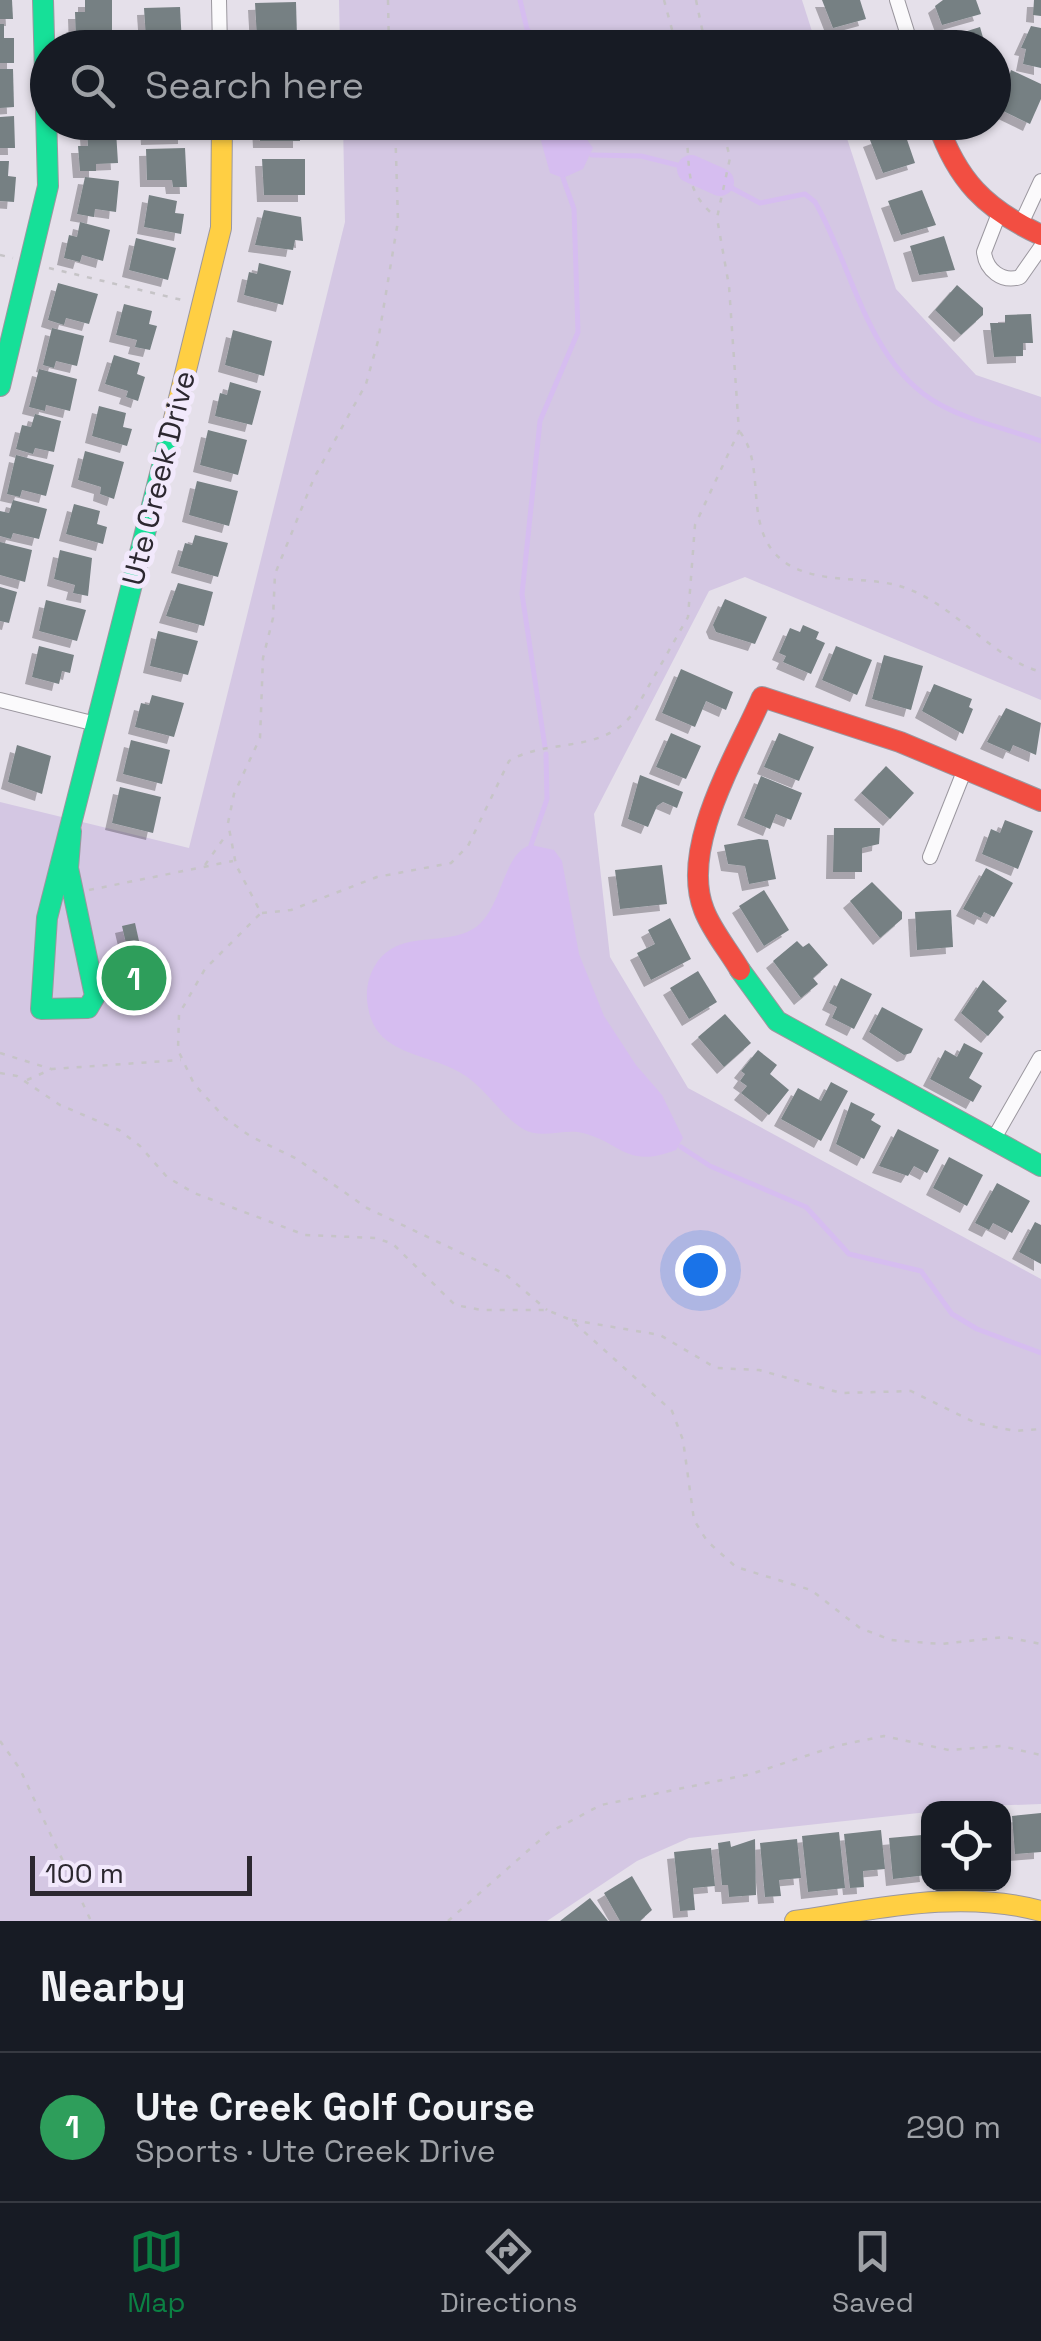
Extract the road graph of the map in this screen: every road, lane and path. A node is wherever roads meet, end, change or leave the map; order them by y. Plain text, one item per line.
1 (44, 0) edge
2 (219, 0) edge
3 (388, 0) edge
4 (664, 0) edge
5 (696, 0) edge
6 (897, 0) edge
7 (45, 30) edge
8 (220, 30) edge
9 (389, 30) edge
10 (672, 30) edge
11 (702, 30) edge
12 (906, 30) edge
13 (47, 140) edge
14 (222, 140) edge
15 (396, 140) edge
16 (686, 140) edge
17 (725, 140) edge
18 (944, 140) edge
19 (1041, 180) edge
20 (998, 216) junction
21 (717, 218) junction
22 (1020, 226) junction
23 (1041, 235) edge
24 (1041, 247) edge
25 (0, 255) edge
26 (17, 259) dead end
27 (41, 266) dead end
28 (189, 300) dead end
29 (0, 386) edge
30 (740, 431) junction
31 (1041, 672) edge
32 (0, 700) edge
33 (96, 724) junction
34 (965, 769) junction
35 (1041, 800) edge
36 (71, 831) junction
37 (228, 832) junction
38 (930, 857) dead end
39 (234, 860) junction
40 (204, 866) junction
41 (75, 892) junction
42 (261, 913) junction
43 (0, 1053) edge
44 (1040, 1058) edge
45 (181, 1060) junction
46 (52, 1069) junction
47 (0, 1073) edge
48 (26, 1081) junction
49 (993, 1140) junction
50 (1041, 1166) edge
51 (548, 1310) junction
52 (571, 1320) junction
53 (1041, 1429) edge
54 (1041, 1644) edge
55 (0, 1741) edge
56 (1041, 1754) edge
57 (1041, 1912) edge
58 (894, 1915) edge
59 (91, 1921) edge
60 (448, 1921) edge
61 (795, 1921) edge

1 - 7 street
2 - 8 street
3 - 9 path
4 - 10 path
5 - 11 path
6 - 12 street
13 - 29 street
14 - 33 street, Ute Creek Drive
15 - 37 path
16 - 21 path
17 - 21 path
18 - 20 street
19 - 22 street
20 - 22 street
20 - 24 street
21 - 30 path
22 - 23 street
25 - 26 path
27 - 28 path
30 - 31 path
30 - 42 path
32 - 33 street
33 - 36 street, Ute Creek Drive
34 - 35 street
34 - 38 street
34 - 49 street
36 - 41 street, Ute Creek Drive
36 - 41 street, Ute Creek Drive
37 - 39 path
37 - 40 path
39 - 40 path
39 - 42 path
40 - 41 path
42 - 45 path
43 - 46 path
44 - 49 street
45 - 46 path
45 - 51 path
46 - 48 path
47 - 48 path
48 - 51 path
49 - 50 street
51 - 52 path
52 - 53 path
52 - 54 path
55 - 59 path
56 - 60 path
57 - 58 street
58 - 61 street

